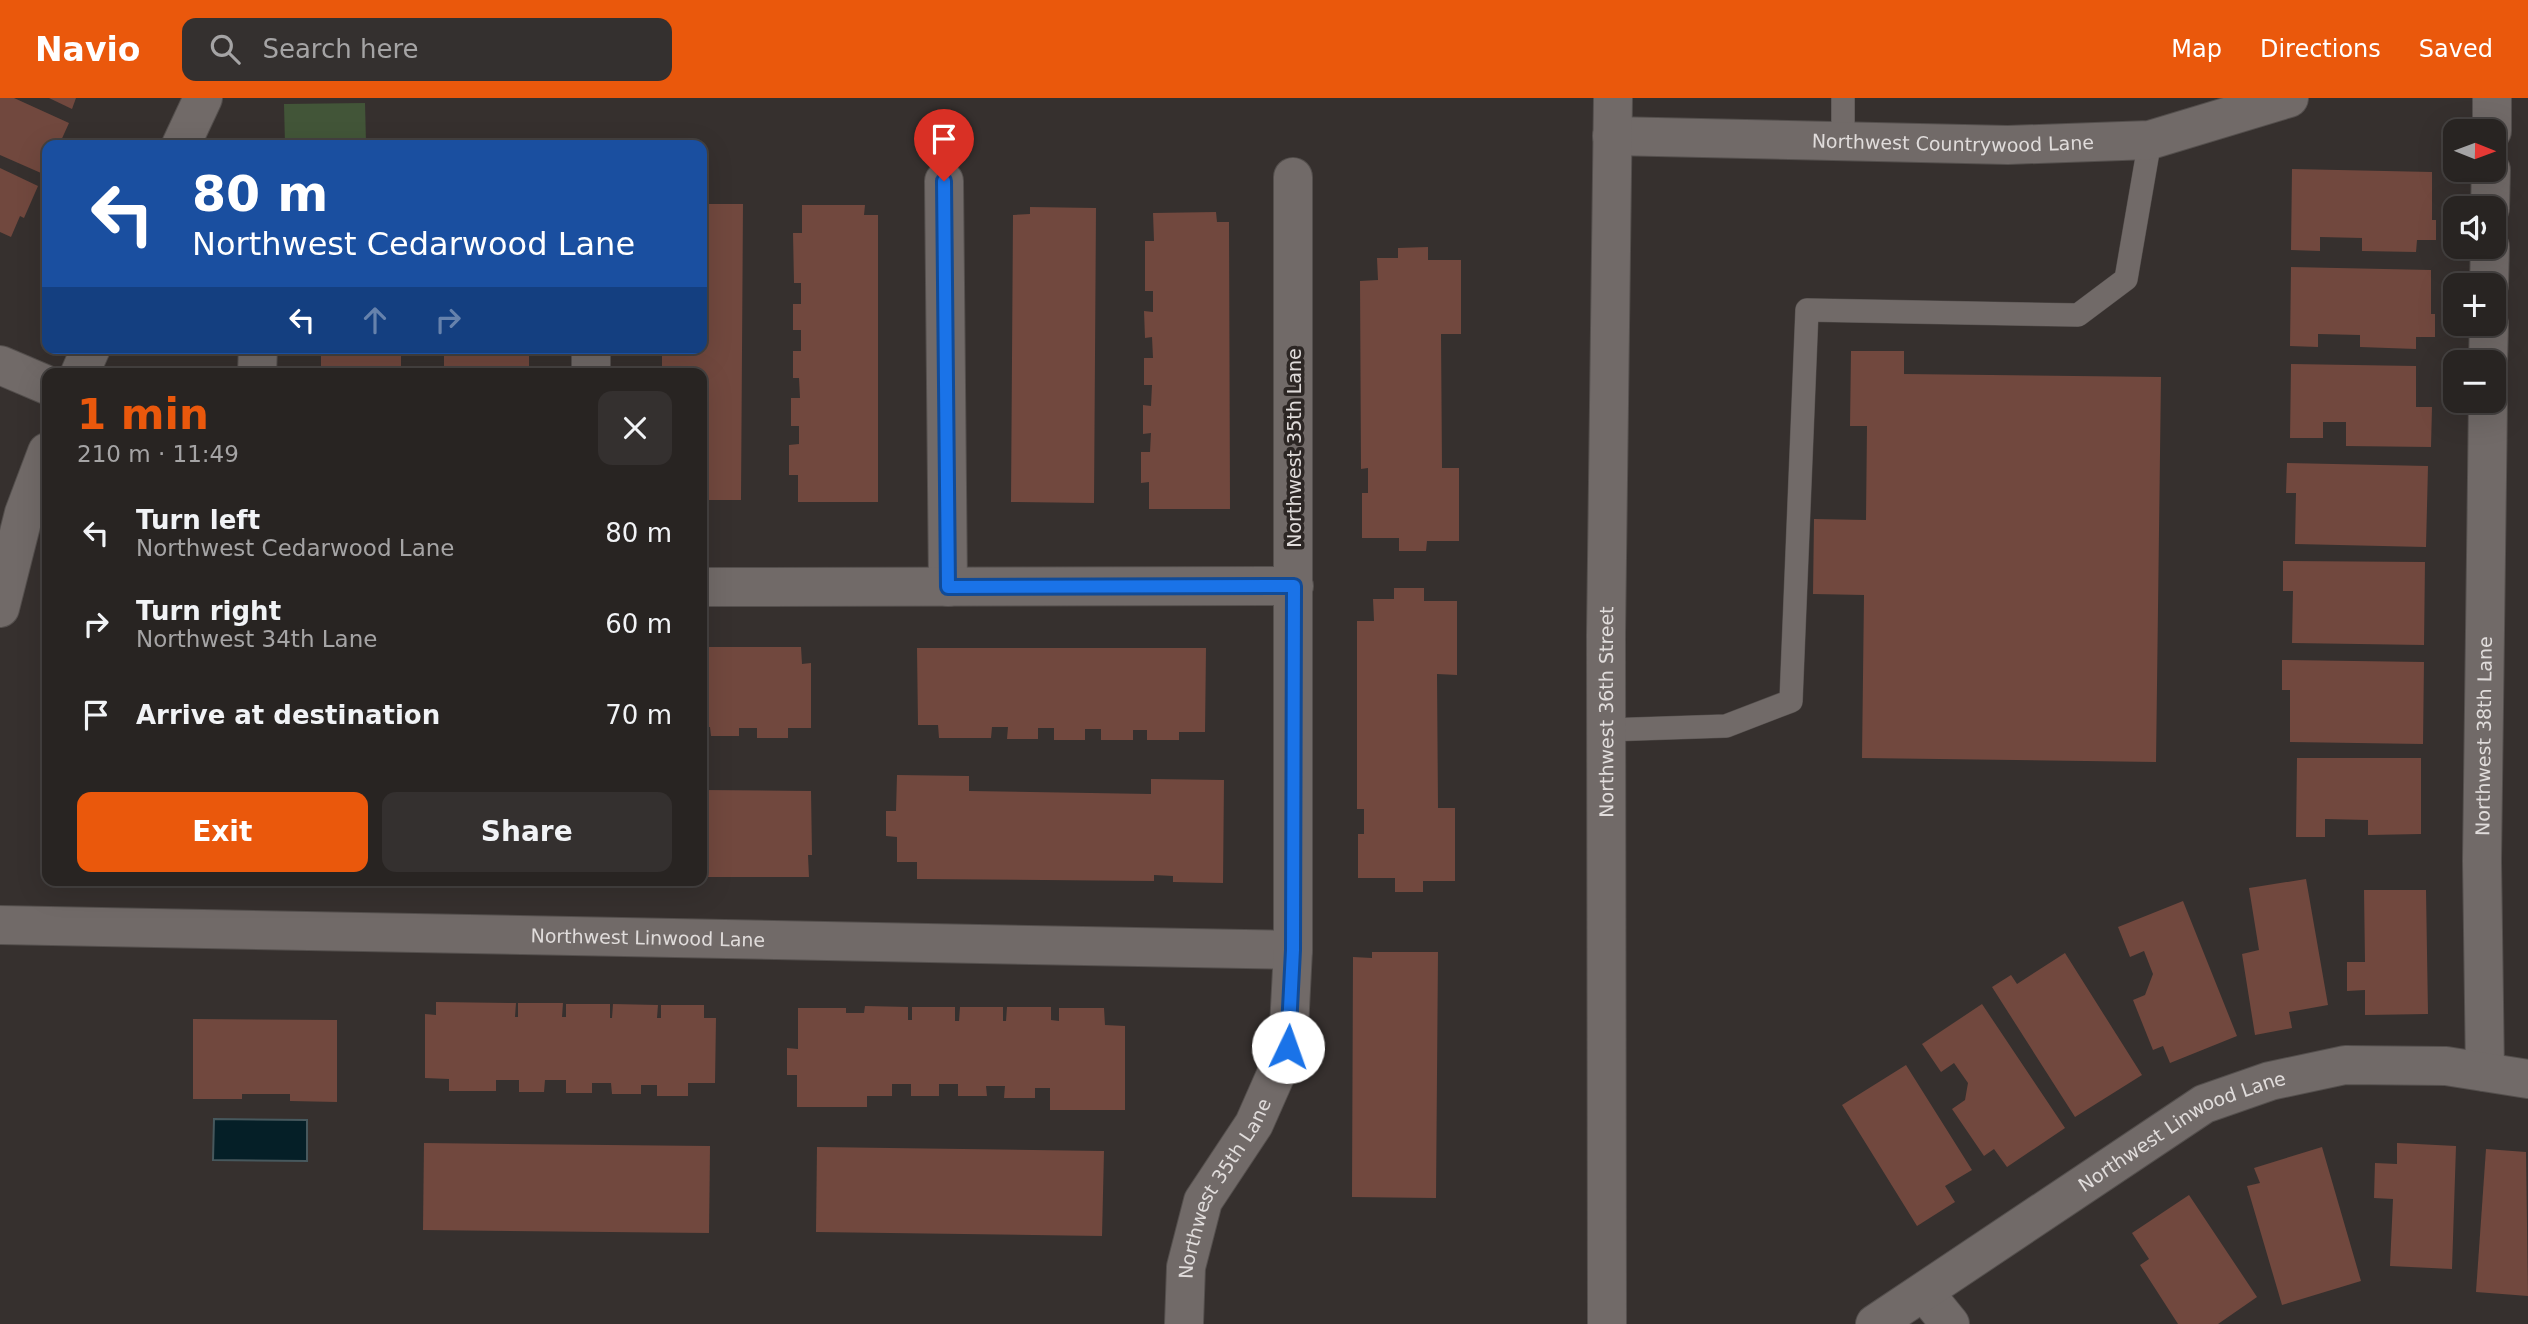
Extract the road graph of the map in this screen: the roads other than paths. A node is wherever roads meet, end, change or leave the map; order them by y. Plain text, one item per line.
1 (202, 98) edge
2 (1613, 98) edge
3 (1843, 98) edge
4 (2289, 98) edge
5 (2492, 98) edge
6 (2491, 119) edge
7 (1612, 136) junction
8 (183, 140) edge
9 (2150, 140) junction
10 (1843, 141) junction
11 (1293, 177) dead end
12 (944, 181) dead end
13 (0, 365) edge
14 (42, 383) edge
15 (2488, 413) edge
16 (42, 465) edge
17 (1294, 586) junction
18 (707, 587) edge
19 (948, 587) junction
20 (0, 608) edge
21 (1606, 730) junction
22 (0, 925) edge
23 (1293, 950) junction
24 (2485, 1072) junction
25 (2528, 1079) edge
26 (1924, 1292) junction
27 (1184, 1324) edge
28 (1607, 1324) edge
29 (1875, 1324) edge
30 (1950, 1324) edge

1 - 8 street
2 - 7 street, Northwest 36th Street
3 - 10 lane
4 - 9 street, Northwest Countrywood Lane
5 - 6 street
7 - 10 street, Northwest Countrywood Lane
7 - 21 street, Northwest 36th Street
9 - 10 street, Northwest Countrywood Lane
9 - 21 lane
11 - 17 street, Northwest 35th Lane
12 - 19 street
13 - 14 street
15 - 24 street, Northwest 38th Lane
16 - 20 street
17 - 19 street
17 - 23 street, Northwest 35th Lane
18 - 19 street
21 - 28 street, Northwest 36th Street
22 - 23 street, Northwest Linwood Lane
23 - 27 street, Northwest 35th Lane
24 - 25 street, Northwest Linwood Lane
24 - 26 street, Northwest Linwood Lane
26 - 29 street, Northwest Linwood Lane
26 - 30 street

